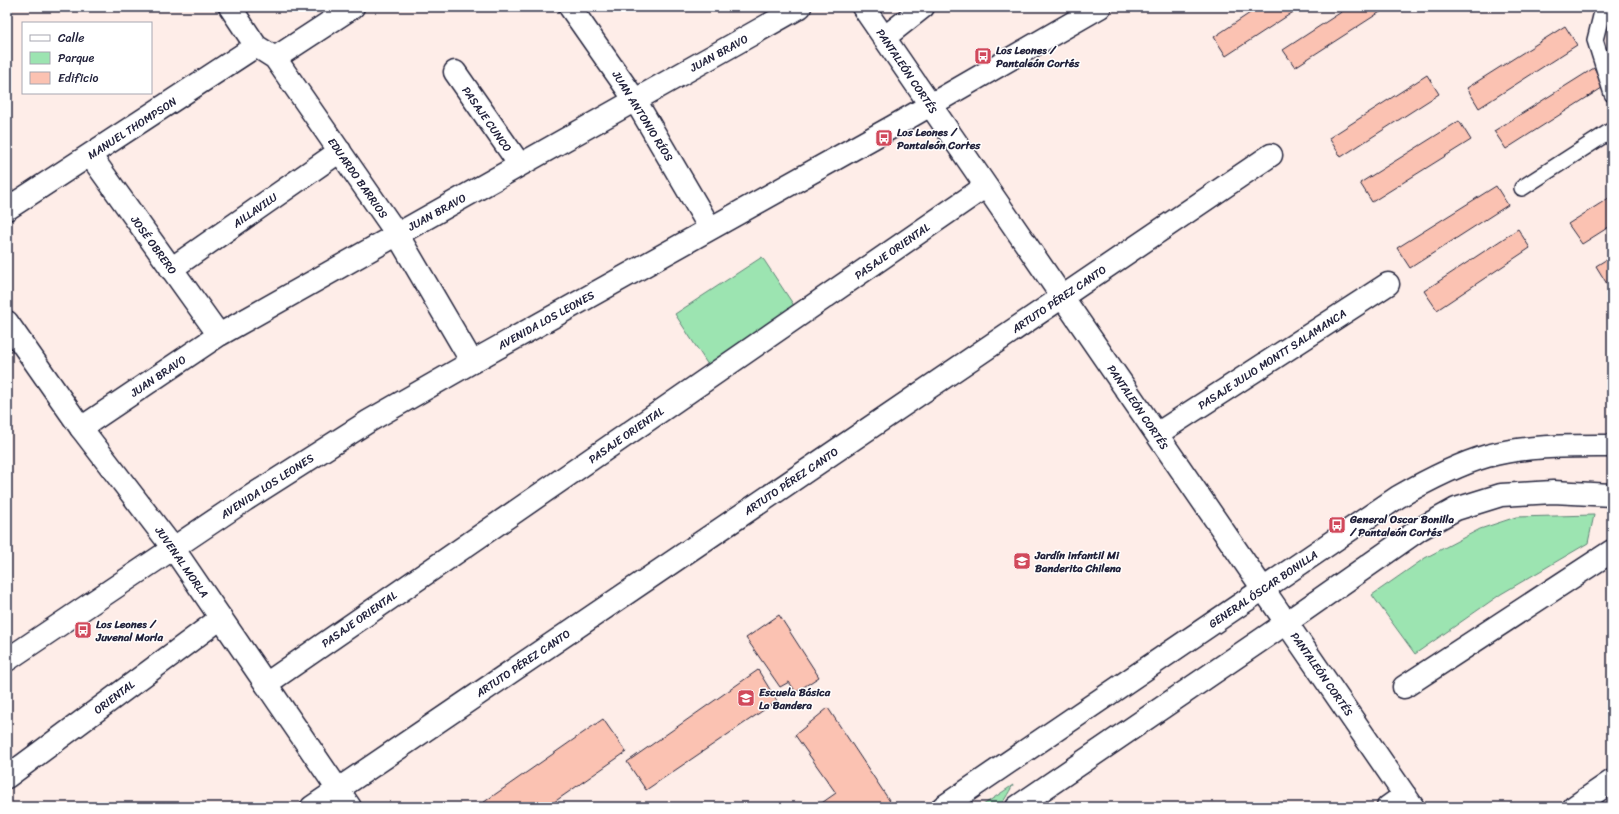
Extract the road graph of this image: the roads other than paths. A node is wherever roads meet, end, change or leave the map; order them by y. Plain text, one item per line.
1 (230, 7) edge
2 (353, 7) edge
3 (570, 7) edge
4 (800, 7) edge
5 (863, 7) edge
6 (923, 7) edge
7 (1100, 7) edge
8 (1611, 7) edge
9 (884, 38) junction
10 (256, 46) junction
11 (275, 58) junction
12 (454, 72) dead end
13 (1612, 94) edge
14 (636, 100) junction
15 (930, 105) junction
16 (1612, 130) edge
17 (340, 151) junction
18 (90, 155) junction
19 (1271, 155) dead end
20 (520, 165) junction
21 (986, 186) junction
22 (1522, 188) dead end
23 (7, 209) edge
24 (710, 228) junction
25 (397, 234) junction
26 (171, 269) junction
27 (1388, 284) dead end
28 (1062, 297) junction
29 (7, 322) edge
30 (219, 335) junction
31 (472, 362) junction
32 (81, 428) junction
33 (1157, 434) junction
34 (1612, 446) edge
35 (1612, 495) edge
36 (173, 548) junction
37 (1612, 551) edge
38 (1263, 589) junction
39 (221, 618) junction
40 (1286, 623) junction
41 (7, 660) edge
42 (266, 684) junction
43 (1404, 687) dead end
44 (7, 777) edge
45 (1612, 781) edge
46 (338, 789) junction
47 (1402, 803) edge
48 (312, 807) edge
49 (350, 807) edge
50 (943, 807) edge
51 (1017, 807) edge
52 (1574, 807) edge

1 - 10 street, EDUARDO BARRIOS
2 - 11 street
3 - 14 street, JUAN ANTONIO RÍOS
4 - 14 street, JUAN BRAVO
5 - 9 street, PANTALEÓN CORTÉS
6 - 9 street
7 - 15 street, AVENIDA LOS LEONES
8 - 13 lane
9 - 15 street, PANTALEÓN CORTÉS
10 - 11 street, EDUARDO BARRIOS
10 - 18 street, MANUEL THOMPSON
11 - 17 street, EDUARDO BARRIOS
12 - 20 street, PASAJE CUNCO
14 - 20 street, JUAN BRAVO
14 - 24 street, JUAN ANTONIO RÍOS
15 - 21 street, PANTALEÓN CORTÉS
15 - 24 street, AVENIDA LOS LEONES
16 - 22 lane
17 - 25 street, EDUARDO BARRIOS
17 - 26 street, AILLAVILU
18 - 23 street, MANUEL THOMPSON
18 - 26 street, JOSÉ OBRERO
19 - 28 street, ARTUTO PÉREZ CANTO
20 - 25 street, JUAN BRAVO
21 - 28 street, PANTALEÓN CORTÉS
21 - 42 street, PASAJE ORIENTAL
24 - 31 street, AVENIDA LOS LEONES
25 - 30 street, JUAN BRAVO
25 - 31 street, EDUARDO BARRIOS
26 - 30 street, JOSÉ OBRERO
27 - 33 street, PASAJE JULIO MONTT SALAMANCA
28 - 33 street, PANTALEÓN CORTÉS
28 - 46 street, ARTUTO PÉREZ CANTO
29 - 32 street, JUVENAL MORLA
30 - 32 street, JUAN BRAVO
31 - 36 street, AVENIDA LOS LEONES
32 - 36 street, JUVENAL MORLA
33 - 38 street, PANTALEÓN CORTÉS
34 - 38 street, GENERAL ÓSCAR BONILLA
35 - 40 street
36 - 39 street, JUVENAL MORLA
36 - 41 street, AVENIDA LOS LEONES
37 - 43 street
38 - 40 street, PANTALEÓN CORTÉS
38 - 50 street, GENERAL ÓSCAR BONILLA
39 - 42 street, JUVENAL MORLA
39 - 44 street, ORIENTAL
40 - 47 street, PANTALEÓN CORTÉS
40 - 51 street
42 - 46 street, JUVENAL MORLA
45 - 52 street
46 - 48 street, ARTUTO PÉREZ CANTO
46 - 49 street, JUVENAL MORLA

